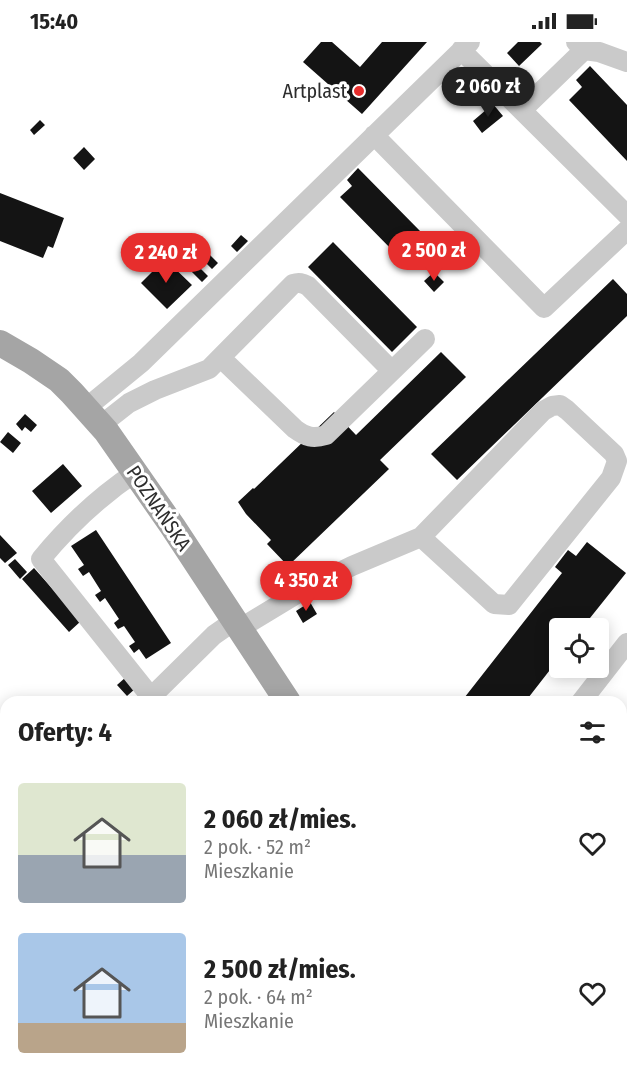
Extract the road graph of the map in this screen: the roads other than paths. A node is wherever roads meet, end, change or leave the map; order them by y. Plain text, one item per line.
1 (465, 46) edge
2 (580, 46) edge
3 (627, 62) edge
4 (522, 110) junction
5 (374, 135) junction
6 (627, 215) edge
7 (627, 230) edge
8 (425, 339) dead end
9 (0, 343) edge
10 (221, 358) junction
11 (391, 370) junction
12 (94, 416) junction
13 (136, 472) junction
14 (421, 537) junction
15 (237, 625) junction
16 (627, 643) edge
17 (155, 696) edge
18 (159, 696) edge
19 (284, 696) edge
20 (586, 696) edge

1 - 4 street
1 - 5 street
2 - 3 street
2 - 4 street
4 - 6 street
5 - 7 street
5 - 12 street
8 - 11 street
9 - 12 main road, POZNAŃSKA
10 - 11 street
10 - 11 street
10 - 12 street
12 - 13 main road, POZNAŃSKA
13 - 15 main road, POZNAŃSKA
13 - 17 street
14 - 14 street
14 - 15 street
15 - 18 street
15 - 19 main road, POZNAŃSKA
16 - 20 street

